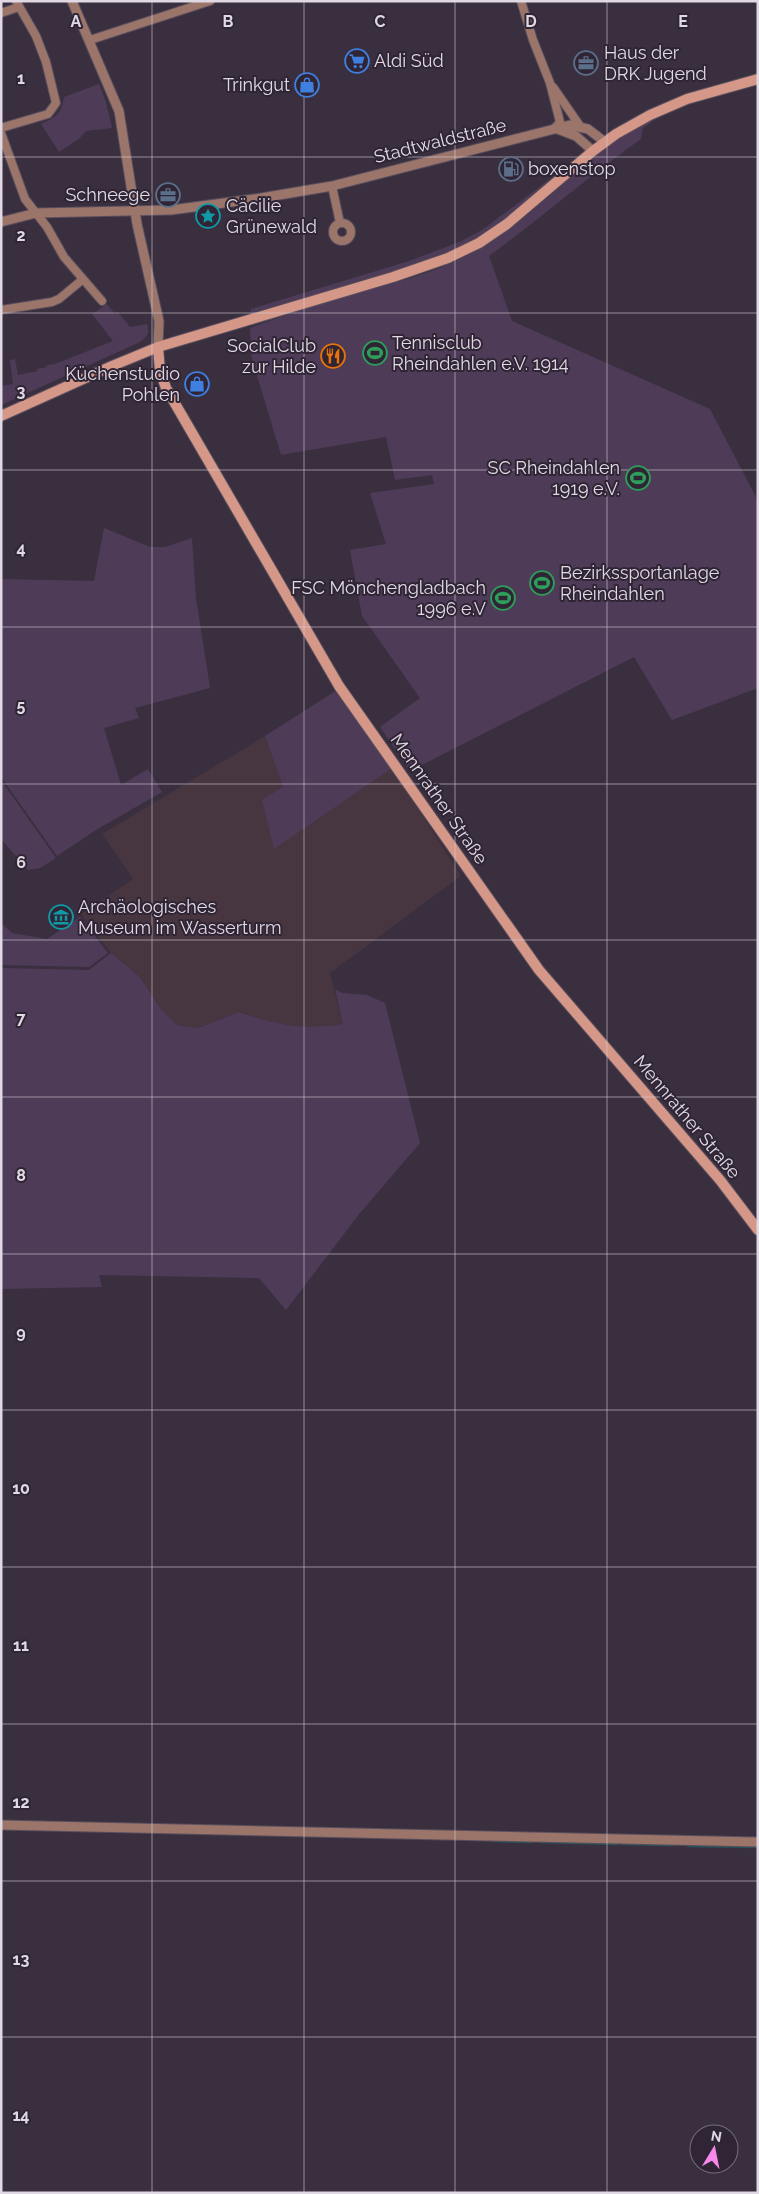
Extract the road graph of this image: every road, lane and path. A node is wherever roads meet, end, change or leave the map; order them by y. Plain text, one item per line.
1 (72, 1) edge
2 (210, 1) edge
3 (521, 1) edge
4 (18, 4) edge
5 (1, 12) edge
6 (90, 40) junction
7 (758, 79) edge
8 (550, 83) junction
9 (580, 126) junction
10 (1, 128) edge
11 (555, 128) junction
12 (1, 133) edge
13 (605, 142) junction
14 (593, 151) junction
15 (332, 186) junction
16 (135, 211) junction
17 (36, 213) junction
18 (1, 222) edge
19 (340, 223) dead end
20 (82, 280) junction
21 (102, 302) dead end
22 (1, 310) edge
23 (158, 347) junction
24 (1, 416) edge
25 (758, 1230) edge
26 (1, 1825) edge
27 (758, 1842) edge

1 - 6 street
2 - 6 street
3 - 8 street
4 - 5 street
4 - 10 street
6 - 16 street
7 - 13 main road
8 - 9 street
8 - 11 street
9 - 11 street, Stadtwaldstraße
9 - 13 street
11 - 14 street
11 - 15 street, Stadtwaldstraße
12 - 17 street
13 - 14 main road
14 - 23 main road
15 - 16 street, Stadtwaldstraße
15 - 19 street
16 - 17 street, Stadtwaldstraße
16 - 23 street
17 - 18 street, Stadtwaldstraße
17 - 20 street
20 - 21 street
20 - 22 street
23 - 24 main road
23 - 25 main road, Mennrather Straße
26 - 27 street

